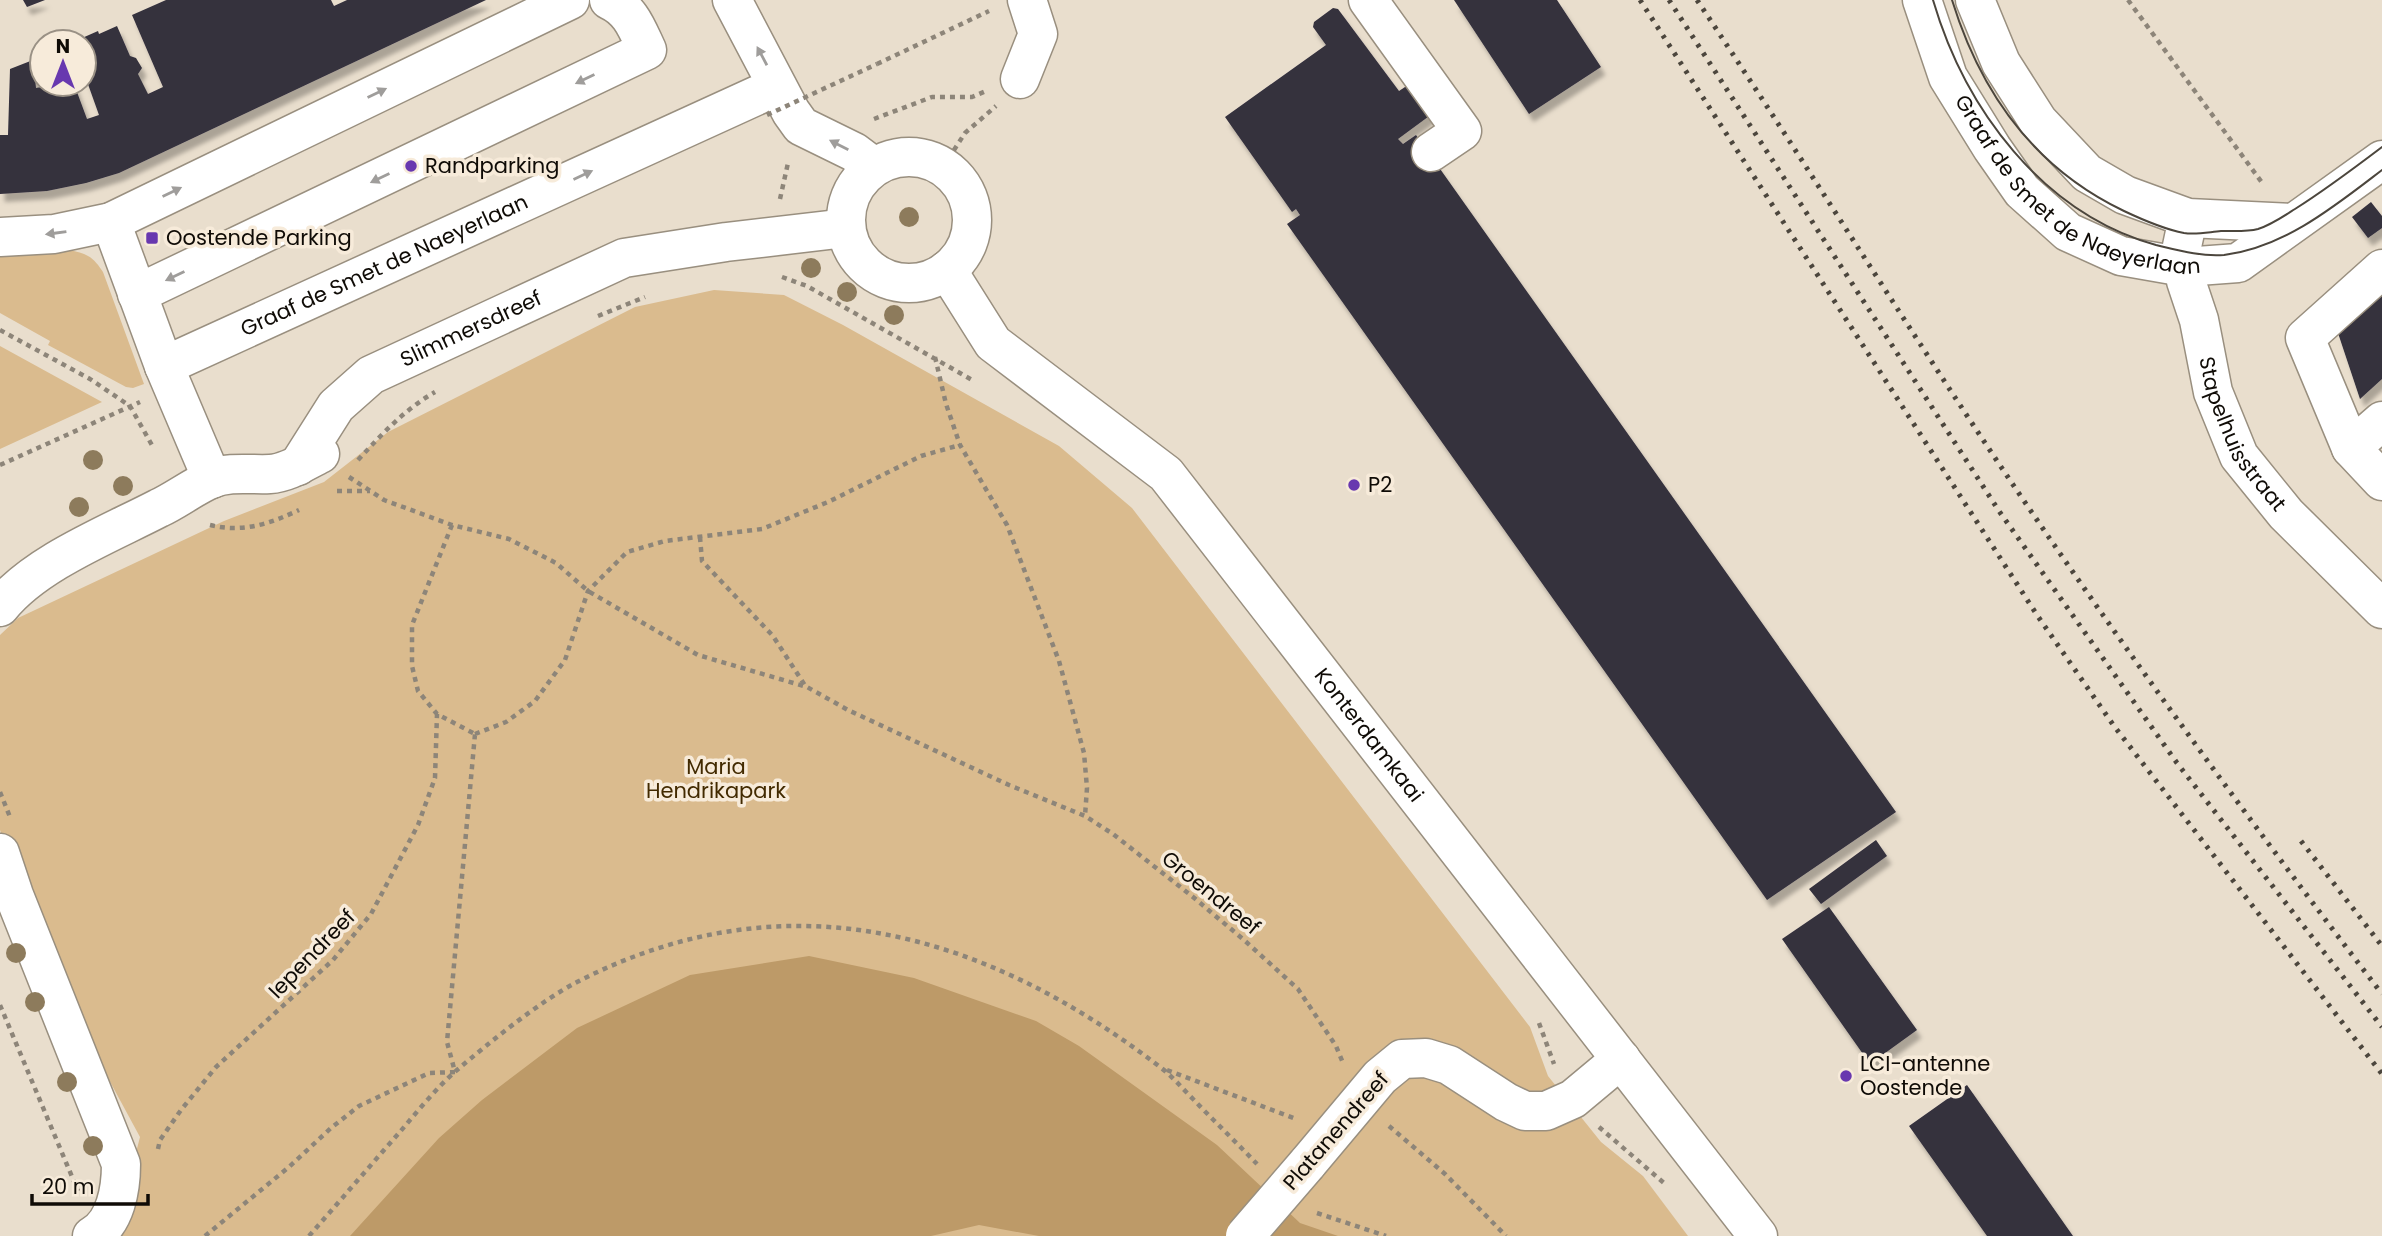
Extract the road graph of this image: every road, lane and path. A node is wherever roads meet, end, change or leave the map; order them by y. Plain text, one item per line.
1 (570, 0) edge
2 (609, 0) edge
3 (732, 0) edge
4 (1368, 0) edge
5 (1922, 0) edge
6 (1975, 0) edge
7 (2128, 0) edge
8 (1014, 3) edge
9 (1020, 79) junction
10 (763, 105) joint
11 (863, 123) dead end
12 (1431, 152) dead end
13 (874, 167) junction
14 (943, 167) junction
15 (2368, 170) edge
16 (2188, 218) junction
17 (111, 222) junction
18 (2292, 223) junction
19 (846, 228) junction
20 (0, 237) edge
21 (2184, 267) junction
22 (2382, 269) edge
23 (947, 270) junction
24 (773, 278) dead end
25 (137, 294) junction
26 (648, 296) dead end
27 (586, 322) dead end
28 (0, 330) edge
29 (935, 357) junction
30 (164, 366) junction
31 (982, 386) dead end
32 (436, 391) dead end
33 (2382, 421) edge
34 (960, 445) junction
35 (2351, 448) junction
36 (354, 464) dead end
37 (0, 465) edge
38 (345, 474) dead end
39 (212, 479) junction
40 (2382, 481) edge
41 (330, 491) dead end
42 (371, 491) junction
43 (302, 509) dead end
44 (207, 524) dead end
45 (452, 525) junction
46 (700, 537) junction
47 (589, 591) junction
48 (0, 607) edge
49 (2382, 609) edge
50 (807, 687) junction
51 (437, 714) junction
52 (475, 734) junction
53 (1086, 816) junction
54 (0, 853) edge
55 (0, 1005) edge
56 (1532, 1014) dead end
57 (1621, 1059) junction
58 (1163, 1068) junction
59 (455, 1072) junction
60 (1364, 1096) junction
61 (1573, 1099) junction
62 (1334, 1133) junction
63 (155, 1161) dead end
64 (1262, 1169) dead end
65 (1665, 1184) dead end
66 (1309, 1210) dead end
67 (95, 1234) edge
68 (205, 1236) edge
69 (309, 1236) edge
70 (1245, 1236) edge
71 (1386, 1236) edge
72 (1506, 1236) edge
73 (1758, 1236) edge

17 -> 1 street
2 -> 25 street
13 -> 3 street
4 - 12 street
5 - 21 street, Graaf de Smet de Naeyerlaan
6 - 16 street, Graaf de Smet de Naeyerlaan
7 - 18 path
8 - 9 street
8 - 10 path, bridge
9 - 11 path
9 - 14 path
30 -> 10 street, Graaf de Smet de Naeyerlaan
13 - 14 street
13 - 19 street
14 - 23 street
15 - 18 street, Graaf de Smet de Naeyerlaan
16 - 18 street, Graaf de Smet de Naeyerlaan
16 - 21 street, Stapelhuisstraat
17 -> 20 street
17 - 25 street
18 - 21 street, Graaf de Smet de Naeyerlaan
19 - 23 street
19 - 39 street, Slimmersdreef
21 - 49 street, Stapelhuisstraat
22 - 35 street
23 - 57 street, Konterdamkaai
24 - 29 path
25 - 30 street
26 - 27 path
28 - 37 path
29 - 31 path
29 - 34 path
30 - 39 street
32 - 36 path
33 - 35 street
34 - 46 path
34 - 53 path
35 - 40 street
38 - 42 path
39 - 48 street, Slimmersdreef
41 - 42 path
42 - 45 path
43 - 44 path
45 - 47 path
45 - 51 path
46 - 47 path
46 - 50 path
47 - 50 path, Groendreef
47 - 52 path
50 - 53 path, Groendreef
51 - 52 path
51 - 63 path, Iependreef
52 - 59 path
53 - 60 path, Groendreef
54 - 67 street
55 - 67 path
56 - 61 path
57 - 61 street, Platanendreef
57 - 73 street, Konterdamkaai
58 - 59 path
58 - 62 path
58 - 64 path
59 - 68 path
59 - 69 path
60 - 61 street, Platanendreef
60 - 62 street, Platanendreef
60 - 72 path, Groendreef
61 - 65 path
62 - 70 street, Platanendreef, bridge
66 - 71 path

